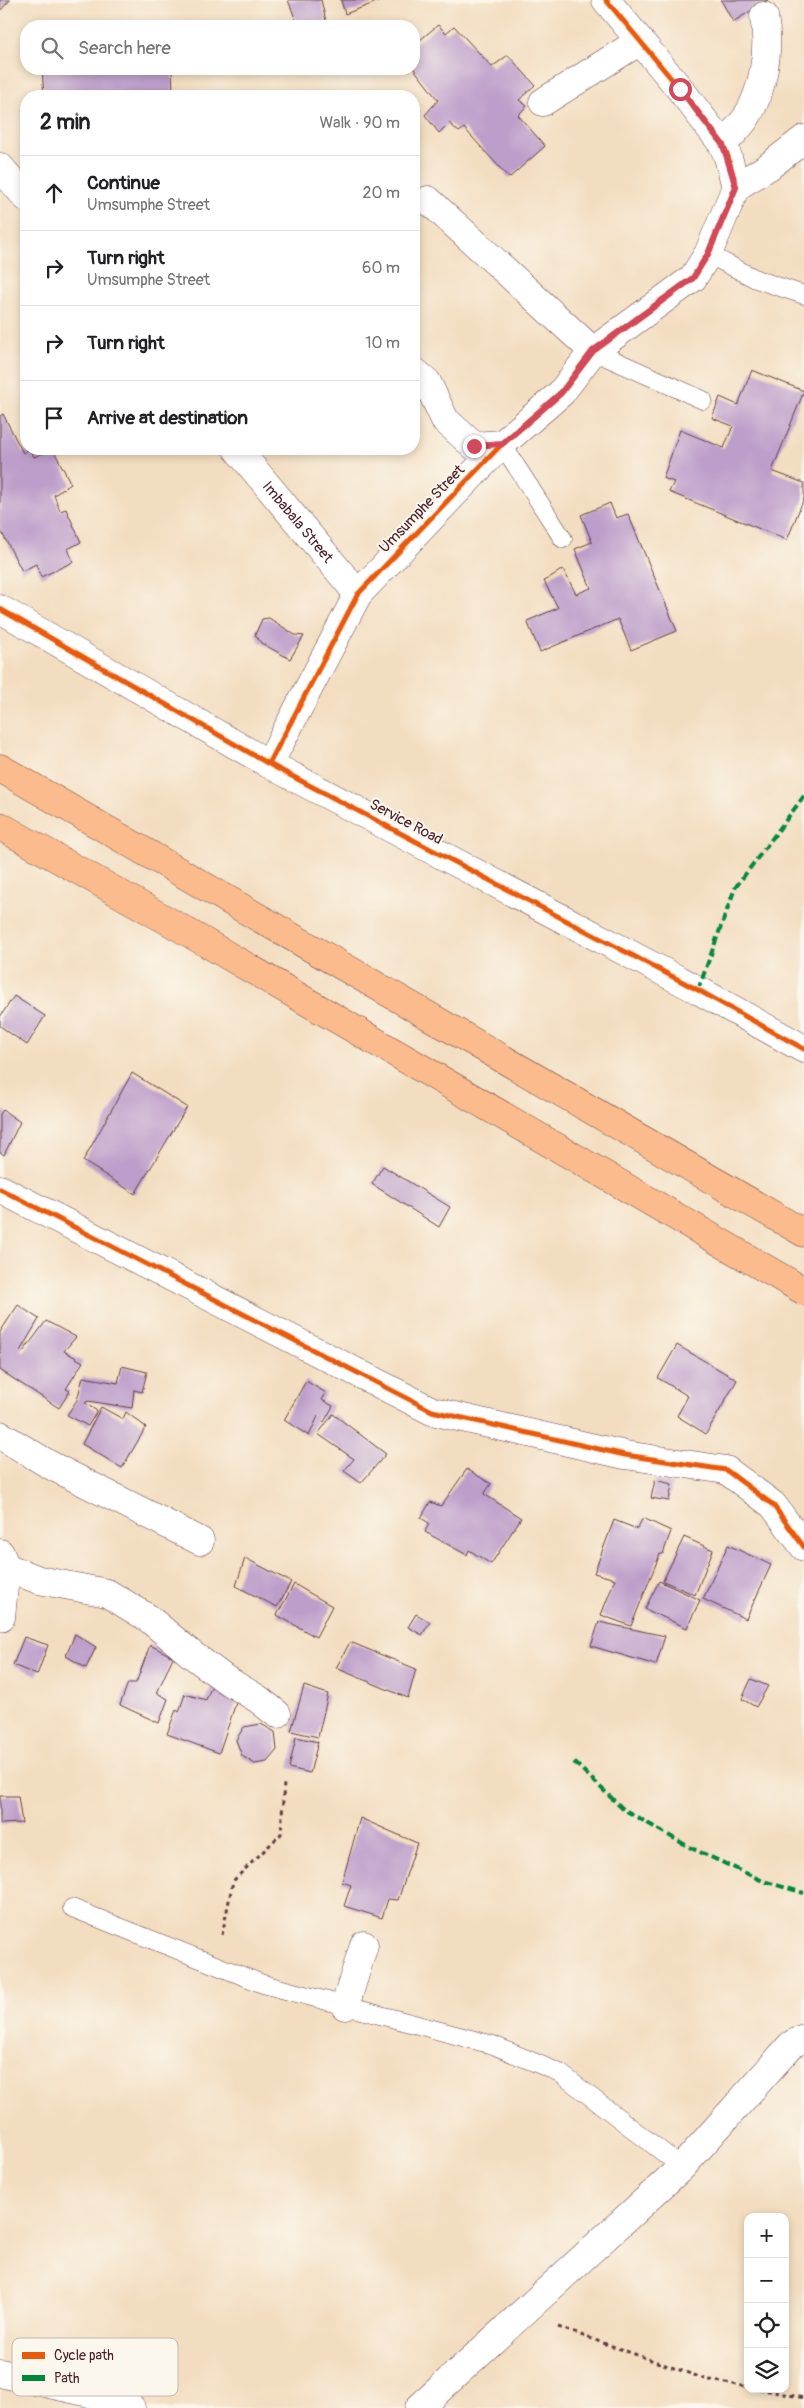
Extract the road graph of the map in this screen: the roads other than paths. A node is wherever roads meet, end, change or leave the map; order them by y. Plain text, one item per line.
1 (606, 0) edge
2 (764, 16) dead end
3 (640, 41) junction
4 (542, 102) dead end
5 (804, 140) edge
6 (723, 145) junction
7 (736, 187) junction
8 (428, 200) dead end
9 (708, 254) junction
10 (804, 295) edge
11 (593, 351) junction
12 (420, 376) edge
13 (702, 400) dead end
14 (502, 444) junction
15 (242, 455) edge
16 (562, 539) dead end
17 (358, 594) junction
18 (0, 609) edge
19 (269, 764) junction
20 (0, 768) edge
21 (0, 826) edge
22 (804, 1049) edge
23 (0, 1190) edge
24 (804, 1232) edge
25 (804, 1291) edge
26 (1, 1439) edge
27 (200, 1541) dead end
28 (804, 1547) edge
29 (3, 1560) edge
30 (1, 1617) edge
31 (277, 1714) dead end
32 (72, 1908) dead end
33 (364, 1945) dead end
34 (345, 2006) junction
35 (804, 2038) edge
36 (682, 2168) junction
37 (98, 2396) edge
38 (130, 2408) edge
39 (419, 2408) edge

1 - 3 street
2 - 6 street
3 - 4 street
3 - 6 street
5 - 7 street
6 - 7 street
7 - 9 street, Umsumphe Street
8 - 11 street
9 - 10 lane
9 - 11 street, Umsumphe Street
11 - 13 lane
11 - 14 street, Umsumphe Street
12 - 14 street
14 - 16 lane
14 - 17 street, Umsumphe Street
15 - 17 street, Imbabala Street
17 - 19 street, Umsumphe Street
18 - 19 street, Service Road
19 - 22 street, Service Road
20 - 24 highway
21 - 25 highway
23 - 28 street
26 - 27 street
29 - 30 street
29 - 31 street
32 - 34 lane
33 - 34 street
34 - 36 lane
35 - 36 street
36 - 39 street
37 - 38 street

